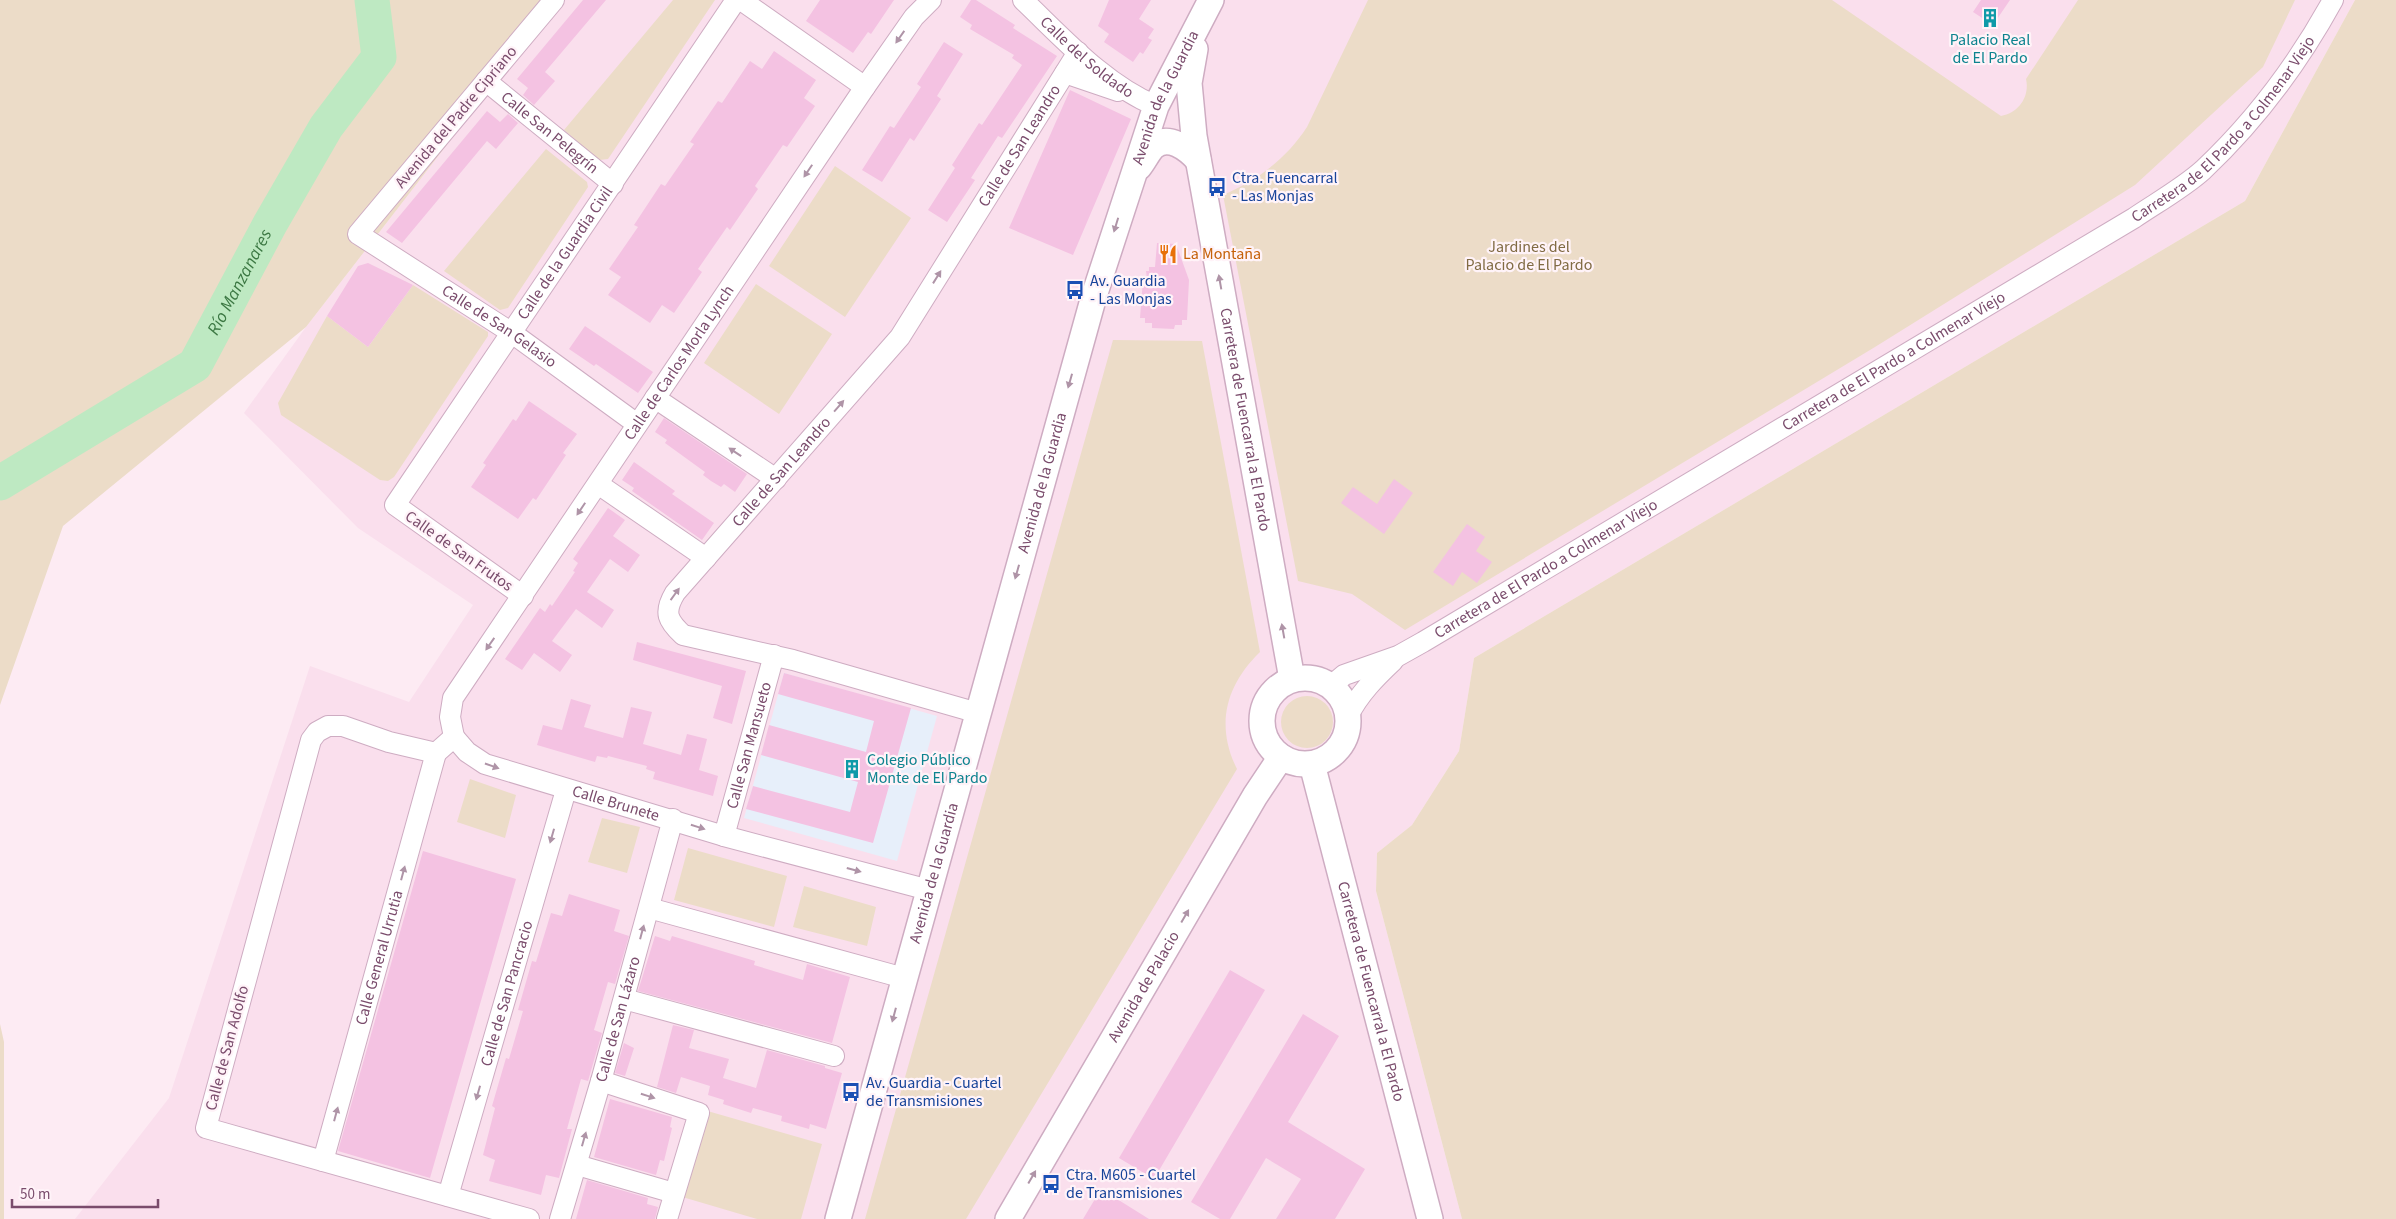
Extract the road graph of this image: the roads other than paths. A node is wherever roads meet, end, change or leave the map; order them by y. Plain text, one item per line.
1 (554, 0) edge
2 (736, 0) edge
3 (740, 0) edge
4 (931, 0) edge
5 (1024, 0) edge
6 (1211, 0) edge
7 (2333, 0) edge
8 (1200, 25) junction
9 (1078, 52) junction
10 (1065, 73) junction
11 (486, 81) junction
12 (1188, 83) junction
13 (865, 87) junction
14 (1132, 96) junction
15 (1156, 106) junction
16 (1196, 148) junction
17 (1131, 179) junction
18 (613, 184) junction
19 (358, 234) joint
20 (512, 334) junction
21 (655, 398) junction
22 (637, 424) junction
23 (776, 479) junction
24 (598, 484) junction
25 (395, 506) joint
26 (706, 558) junction
27 (523, 596) junction
28 (774, 655) junction
29 (1398, 656) junction
30 (1292, 679) junction
31 (1331, 686) junction
32 (978, 713) junction
33 (1348, 716) junction
34 (454, 737) junction
35 (436, 753) junction
36 (1281, 757) junction
37 (1312, 764) junction
38 (566, 790) junction
39 (672, 819) junction
40 (724, 836) junction
41 (929, 890) junction
42 (649, 908) junction
43 (904, 978) junction
44 (624, 1000) junction
45 (834, 1056) dead end
46 (601, 1081) junction
47 (323, 1161) junction
48 (577, 1165) junction
49 (674, 1193) junction
50 (448, 1196) junction
51 (529, 1219) edge
52 (560, 1219) edge
53 (667, 1219) edge
54 (838, 1219) edge
55 (1008, 1219) edge
56 (1430, 1219) edge

1 - 11 street, Avenida del Padre Cipriano
2 - 18 street, Calle de la Guardia Civil
3 - 13 street
4 -> 13 street, Calle de Carlos Morla Lynch
5 - 9 street, Calle del Soldado
6 - 8 street, Avenida de la Guardia
7 - 29 street, Carretera de El Pardo a Colmenar Viejo
8 - 12 street, Carretera de Fuencarral a El Pardo
8 - 15 street, Avenida de la Guardia
9 - 10 street, Calle de San Leandro
9 - 14 street, Calle del Soldado
10 - 14 street
23 -> 10 street, Calle de San Leandro
11 - 18 street, Calle San Pelegrín
11 - 19 street, Avenida del Padre Cipriano
12 - 15 street
12 - 16 street, Carretera de Fuencarral a El Pardo
13 -> 21 street, Calle de Carlos Morla Lynch
14 - 15 street, Calle del Soldado
15 - 16 street
15 - 17 street, Avenida de la Guardia
16 - 17 street
30 -> 16 street, Carretera de Fuencarral a El Pardo
17 -> 32 street, Avenida de la Guardia
18 - 20 street, Calle de la Guardia Civil
19 - 20 street, Calle de San Gelasio
20 - 22 street, Calle de San Gelasio
20 - 25 street, Calle de la Guardia Civil
21 - 22 street, Calle de Carlos Morla Lynch
23 -> 21 street
22 - 24 street, Calle de Carlos Morla Lynch
23 - 26 street, Calle de San Leandro
24 - 26 street
24 -> 27 street, Calle de Carlos Morla Lynch
25 - 27 street, Calle de San Frutos
28 -> 26 street, Calle de San Leandro
27 -> 34 street, Calle de Carlos Morla Lynch
28 - 32 street, Calle de San Leandro
28 - 40 street, Calle San Mansueto
29 - 31 street
29 - 33 street
30 - 31 street
30 - 36 street
31 - 33 street
32 - 41 street, Avenida de la Guardia
33 - 37 street
34 - 35 street
34 -> 38 street, Calle Brunete
47 -> 35 street, Calle General Urrutia
35 - 47 street, Calle de San Adolfo
36 - 37 street
55 -> 36 street, Avenida de Palacio
37 - 56 street, Carretera de Fuencarral a El Pardo
38 - 39 street, Calle Brunete
38 -> 50 street, Calle de San Pancracio
39 -> 40 street, Calle Brunete
39 - 42 street, Calle de San Lázaro
40 -> 41 street, Calle Brunete
41 - 43 street, Avenida de la Guardia
42 - 43 street
44 -> 42 street, Calle de San Lázaro
43 -> 54 street, Avenida de la Guardia
44 - 45 street
44 - 46 street, Calle de San Lázaro
48 -> 46 street, Calle de San Lázaro
46 -> 49 street
47 - 50 street, Calle de San Adolfo
48 - 49 street
48 - 52 street, Calle de San Lázaro
49 - 53 street
50 - 51 street, Calle de San Adolfo

